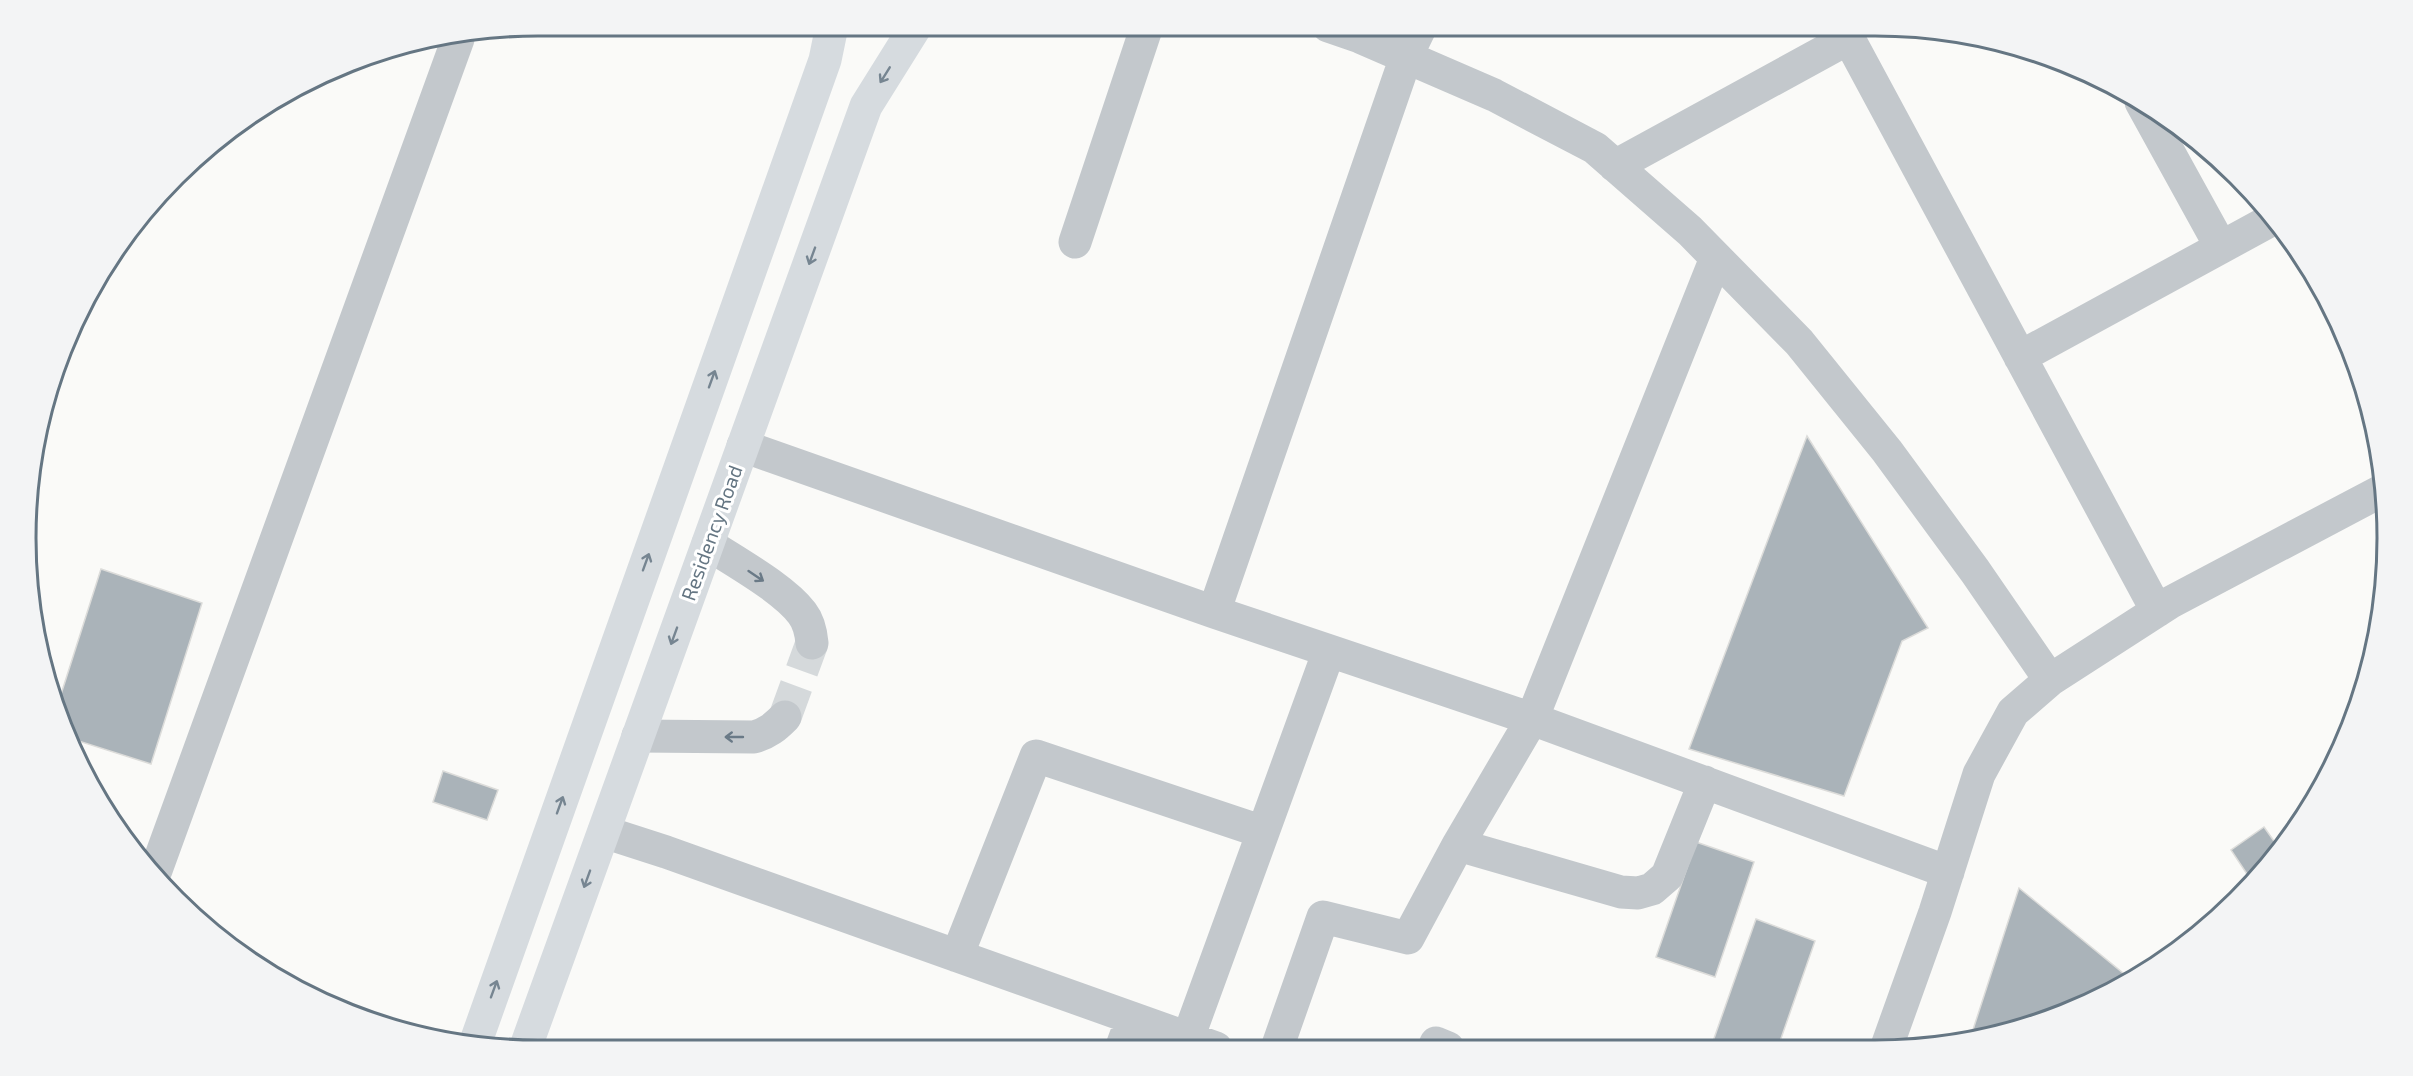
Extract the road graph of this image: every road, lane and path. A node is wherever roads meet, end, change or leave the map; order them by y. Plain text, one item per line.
1 (830, 36) edge
2 (910, 36) edge
3 (1144, 36) edge
4 (1357, 36) edge
5 (1416, 36) edge
6 (1838, 36) edge
7 (1847, 36) edge
8 (457, 43) edge
9 (1407, 57) junction
10 (2150, 118) edge
11 (1615, 166) junction
12 (2265, 223) edge
13 (1075, 242) dead end
14 (2221, 247) junction
15 (1716, 258) junction
16 (2020, 357) junction
17 (743, 446) junction
18 (2375, 494) edge
19 (708, 544) junction
20 (2157, 611) junction
21 (1214, 612) junction
22 (812, 644) tunnel mouth
23 (1329, 651) junction
24 (2050, 680) junction
25 (785, 717) tunnel mouth
26 (1532, 719) junction
27 (638, 736) junction
28 (1705, 782) junction
29 (604, 832) junction
30 (1263, 832) junction
31 (1458, 845) junction
32 (158, 865) edge
33 (1948, 872) junction
34 (957, 956) junction
35 (1127, 1034) edge
36 (478, 1037) edge
37 (528, 1040) edge
38 (1177, 1040) edge
39 (1203, 1040) edge
40 (1280, 1040) edge
41 (1889, 1040) edge

36 -> 1 main road
2 -> 17 main road, Residency Road
3 - 13 street
4 - 9 street
5 - 9 street
6 - 11 street
7 - 16 street
8 - 32 street
9 - 11 street
9 - 21 street
10 - 14 street
11 - 15 street
12 - 14 street
14 - 16 street
15 - 24 street
15 - 26 street
16 - 20 street
17 - 19 main road, Residency Road
17 - 21 street
18 - 20 street
19 -> 22 street
19 -> 27 main road, Residency Road
20 - 24 street
21 - 23 street
23 - 26 street
23 - 30 street
24 - 33 street
25 -> 27 street
26 - 28 street
26 - 31 street
27 - 29 main road, Residency Road
28 - 31 street
28 - 33 street
29 - 34 street
29 -> 37 main road, Residency Road
30 - 34 street
30 - 39 street
31 - 40 street
33 - 41 street
34 - 35 street
35 - 38 street

